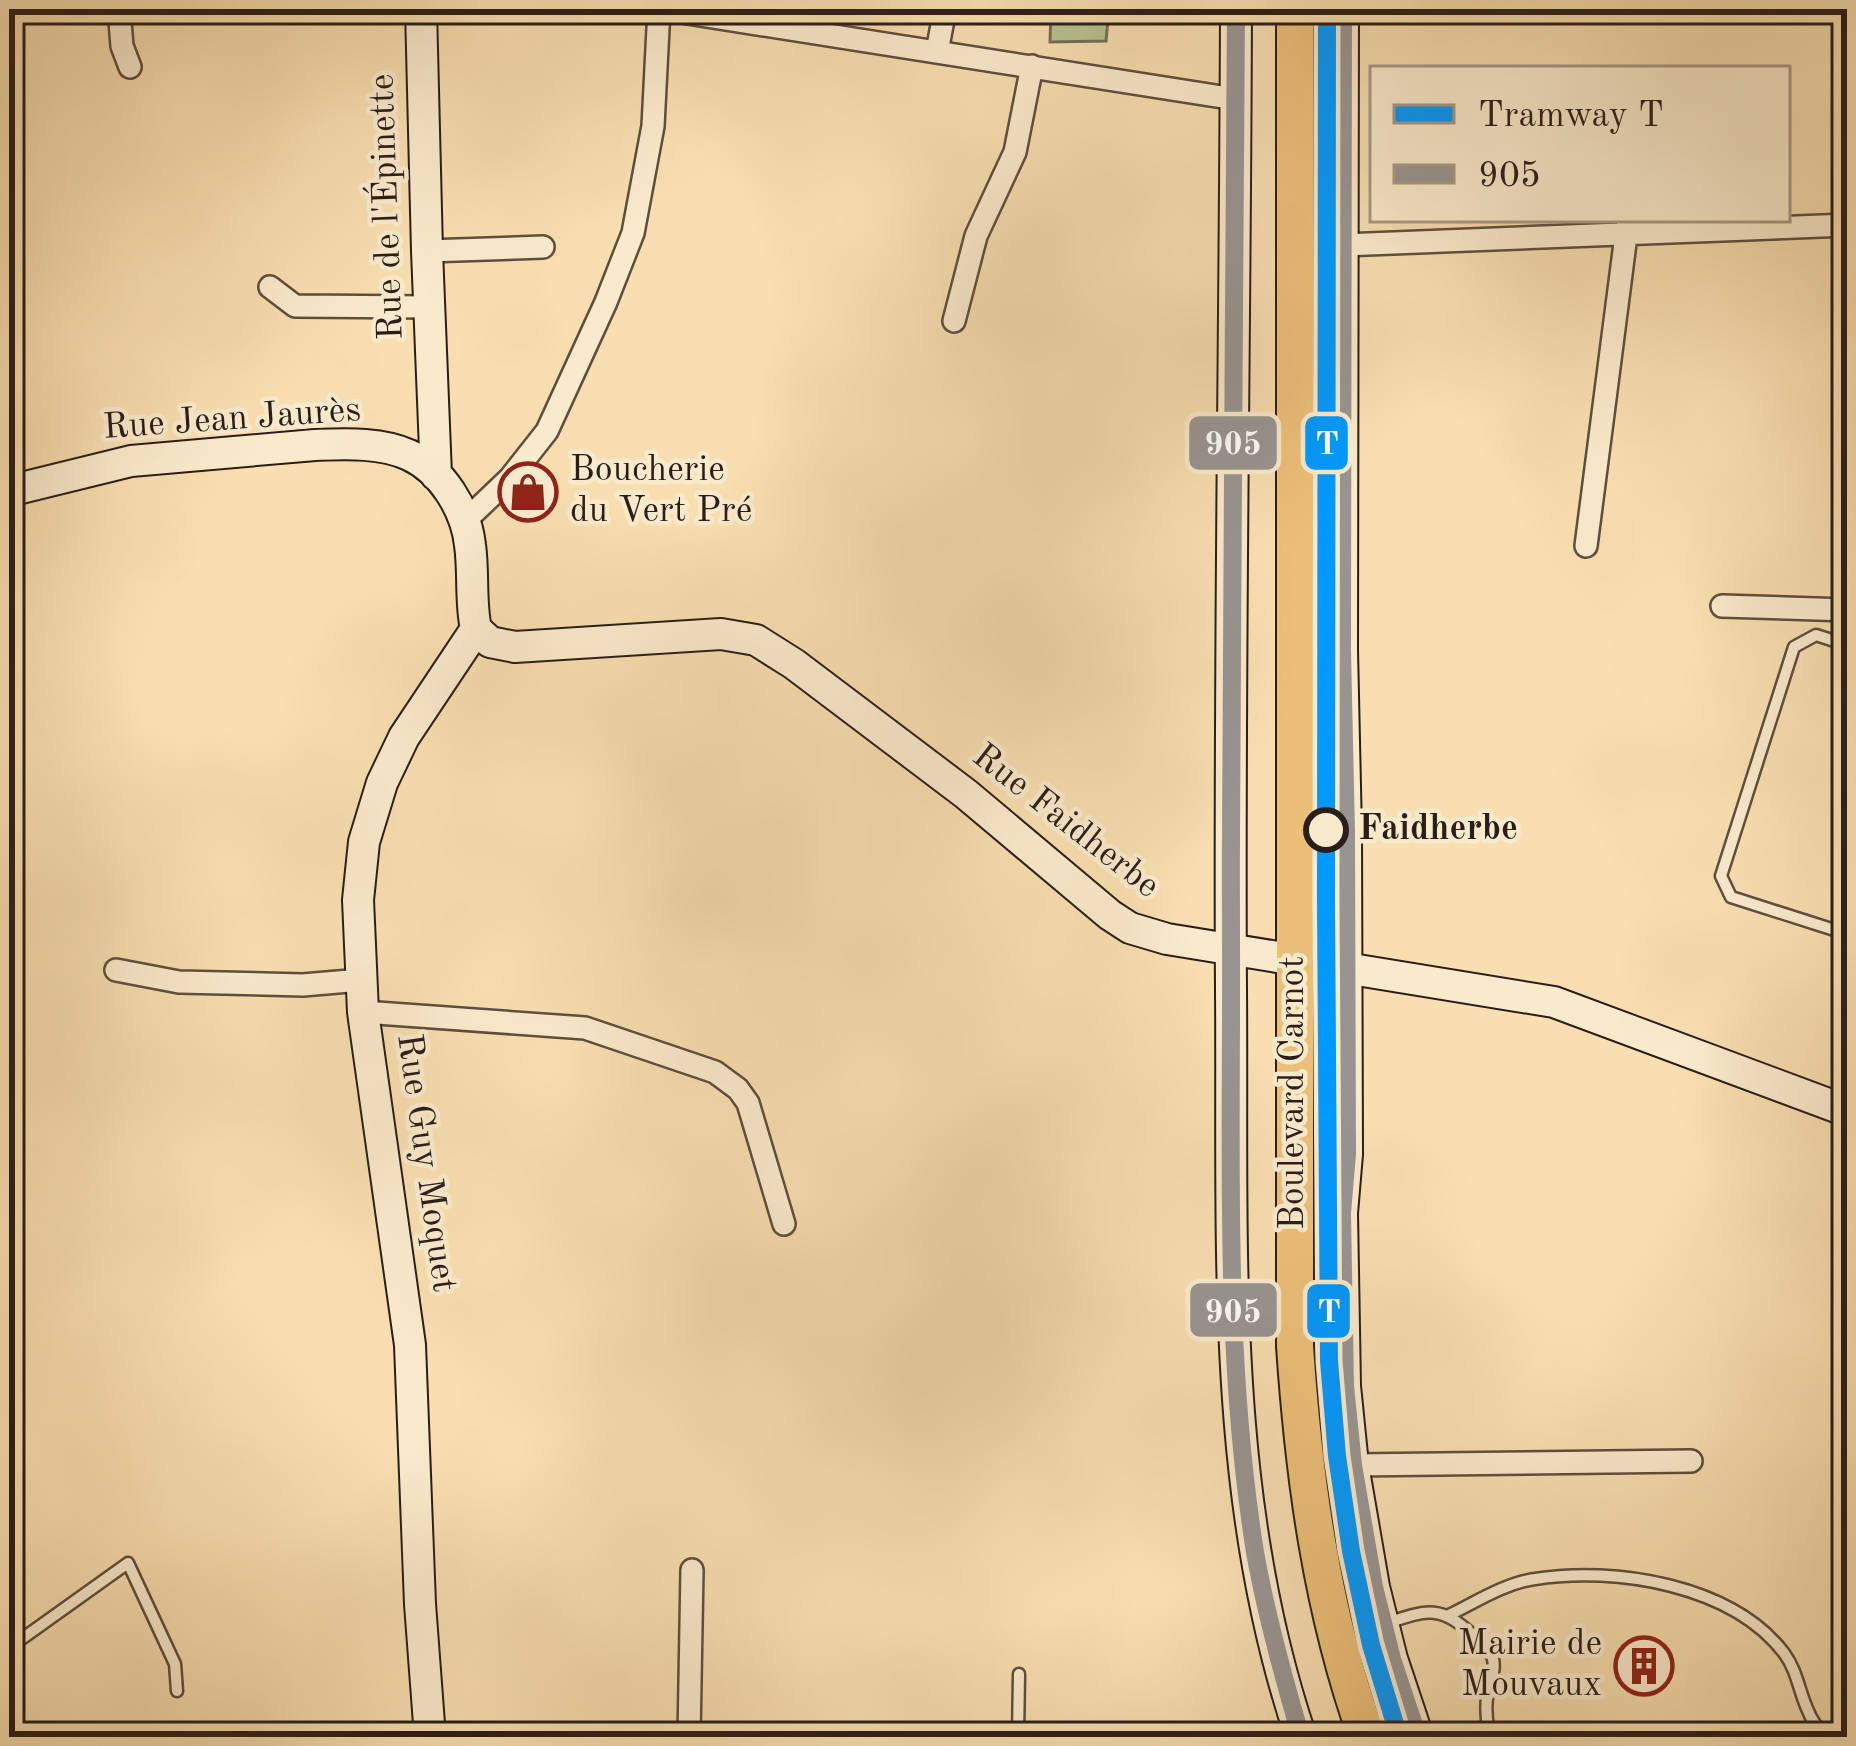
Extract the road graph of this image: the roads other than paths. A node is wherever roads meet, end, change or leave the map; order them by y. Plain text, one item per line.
1 (119, 9) edge
2 (422, 9) edge
3 (661, 9) edge
4 (945, 9) edge
5 (1236, 9) edge
6 (1274, 9) edge
7 (1295, 9) edge
8 (1343, 9) edge
9 (937, 52) junction
10 (1032, 66) junction
11 (130, 67) dead end
12 (1235, 99) junction
13 (1847, 225) edge
14 (1627, 226) edge
15 (1343, 245) junction
16 (543, 247) dead end
17 (427, 251) junction
18 (270, 287) dead end
19 (429, 307) junction
20 (954, 321) dead end
21 (436, 476) junction
22 (9, 491) edge
23 (466, 520) junction
24 (1586, 546) dead end
25 (1722, 606) dead end
26 (1847, 610) edge
27 (476, 629) junction
28 (1847, 645) edge
29 (1847, 934) edge
30 (1231, 949) junction
31 (1284, 958) junction
32 (1346, 968) junction
33 (116, 970) dead end
34 (361, 980) junction
35 (364, 1012) junction
36 (1847, 1111) edge
37 (784, 1224) dead end
38 (1691, 1461) dead end
39 (1353, 1465) junction
40 (692, 1570) dead end
41 (1449, 1615) junction
42 (1383, 1624) junction
43 (9, 1648) edge
44 (1019, 1674) dead end
45 (177, 1691) dead end
46 (1492, 1731) edge
47 (430, 1737) edge
48 (689, 1737) edge
49 (1018, 1737) edge
50 (1300, 1737) edge
51 (1348, 1737) edge
52 (1367, 1737) edge
53 (1418, 1737) edge
54 (1454, 1737) edge
55 (1824, 1737) edge

1 - 11 street
2 - 17 street, Rue de l'Épinette
3 - 9 street
3 - 23 street
4 - 9 street
5 - 12 street, Boulevard Carnot
6 - 31 main road, Boulevard Carnot
7 - 31 main road, Boulevard Carnot
8 - 15 street, Boulevard Carnot
9 - 10 street
10 - 12 street
10 - 20 street
12 - 30 street, Boulevard Carnot
13 - 14 street
14 - 15 street
14 - 24 street
15 - 32 street, Boulevard Carnot
16 - 17 street
17 - 19 street, Rue de l'Épinette
18 - 19 street
19 - 21 street, Rue de l'Épinette
21 - 22 street, Rue Jean Jaurès
21 - 23 street, Rue Jean Jaurès
23 - 27 street, Rue Jean Jaurès
25 - 26 street
27 - 30 street, Rue Faidherbe
27 - 34 street, Rue Guy Moquet
28 - 29 lane
30 - 31 street, Rue Faidherbe
30 - 50 street, Boulevard Carnot
31 - 32 street, Rue Faidherbe
31 - 51 main road, Boulevard Carnot
31 - 52 main road, Boulevard Carnot
32 - 36 street, Rue Faidherbe
32 - 39 street, Boulevard Carnot
33 - 34 street
34 - 35 street, Rue Guy Moquet
35 - 37 street
35 - 47 street, Rue Guy Moquet
38 - 39 street
39 - 42 street, Boulevard Carnot
40 - 48 street
41 - 42 lane
41 - 46 lane
41 - 55 lane
42 - 53 street, Boulevard Carnot
43 - 45 lane
44 - 49 lane
46 - 54 lane

